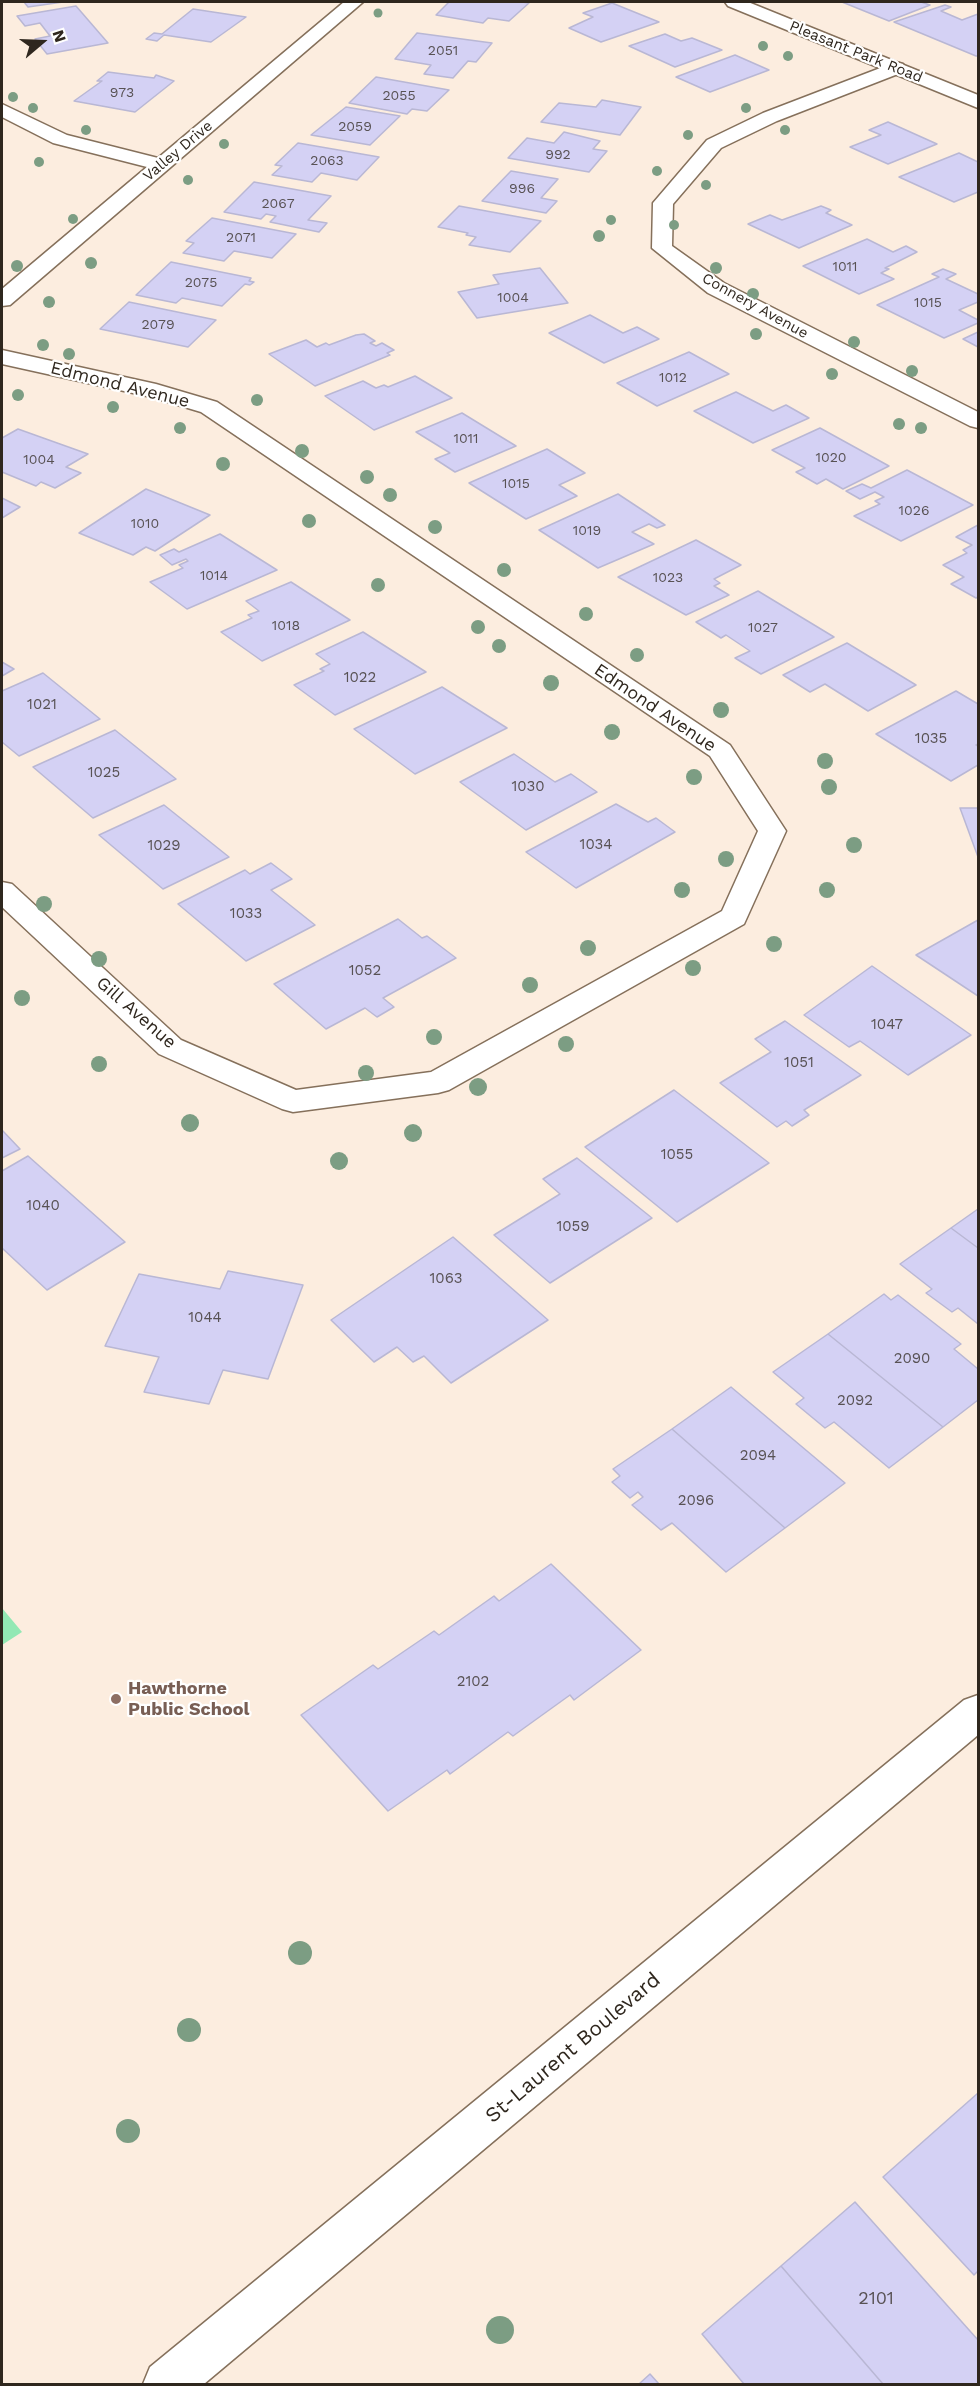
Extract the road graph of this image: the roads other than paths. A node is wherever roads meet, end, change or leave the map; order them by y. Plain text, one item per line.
1 (354, 2) edge
2 (734, 2) edge
3 (896, 68) junction
4 (978, 102) edge
5 (2, 110) edge
6 (162, 165) junction
7 (2, 300) edge
8 (2, 357) edge
9 (978, 422) edge
10 (2, 891) edge
11 (293, 1101) joint
12 (978, 1712) edge
13 (167, 2385) edge

1 - 6 street, Valley Drive
2 - 3 street, Pleasant Park Road
3 - 4 street, Pleasant Park Road
3 - 9 street, Connery Avenue
5 - 6 street
6 - 7 street, Valley Drive
8 - 11 street, Edmond Avenue
10 - 11 street, Gill Avenue
12 - 13 street, St-Laurent Boulevard

